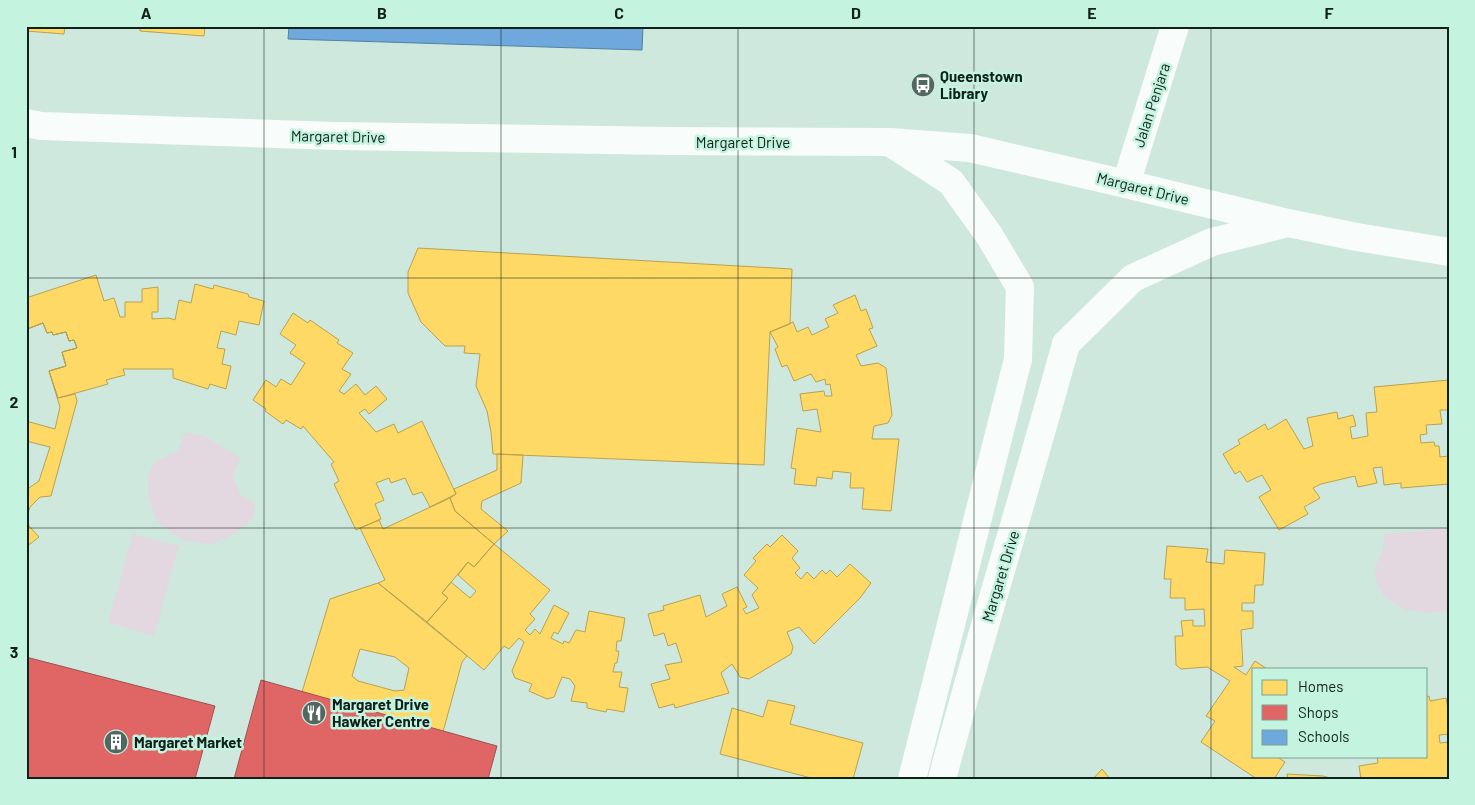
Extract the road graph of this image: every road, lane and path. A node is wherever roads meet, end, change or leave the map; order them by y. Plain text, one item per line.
1 (1175, 26) edge
2 (26, 123) edge
3 (890, 142) junction
4 (1126, 184) junction
5 (1288, 224) junction
6 (1449, 252) edge
7 (912, 779) edge
8 (942, 779) edge

1 - 4 street, Jalan Penjara
2 - 3 street, Margaret Drive
3 - 4 street, Margaret Drive
3 - 7 street
4 - 5 street, Margaret Drive
5 - 6 street, Margaret Drive
5 - 8 street, Margaret Drive

